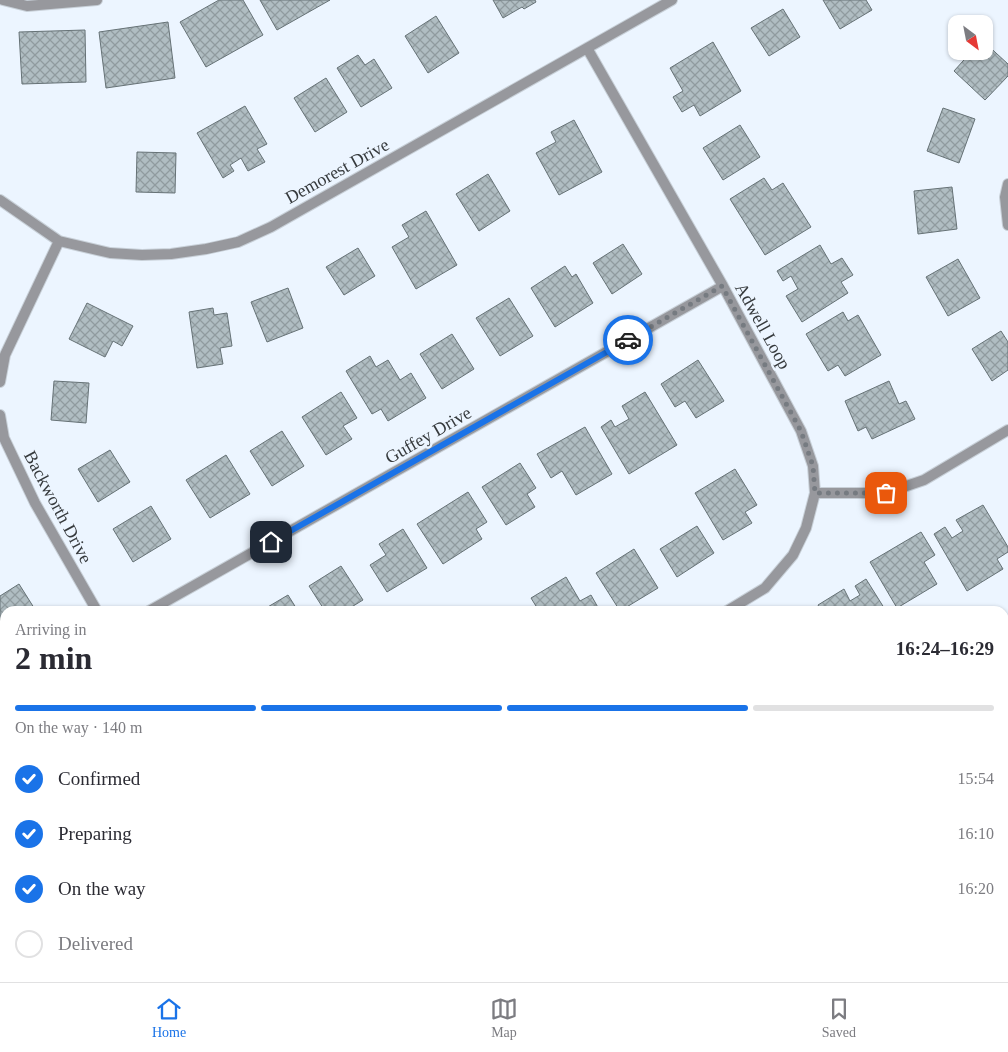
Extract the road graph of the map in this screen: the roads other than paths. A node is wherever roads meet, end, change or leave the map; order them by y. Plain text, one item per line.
1 (3, 0) edge
2 (97, 0) edge
3 (672, 0) edge
4 (587, 48) junction
5 (1008, 184) edge
6 (0, 200) edge
7 (1008, 225) edge
8 (59, 241) junction
9 (722, 286) junction
10 (0, 382) edge
11 (0, 415) edge
12 (1008, 430) edge
13 (815, 493) junction
14 (94, 606) edge
15 (158, 606) edge
16 (735, 606) edge

1 - 2 street
3 - 4 street, Demorest Drive
4 - 8 street, Demorest Drive
4 - 9 street, Adwell Loop
5 - 7 street
6 - 8 street, Demorest Drive
8 - 10 street
9 - 13 street, Adwell Loop
9 - 15 street, Guffey Drive
11 - 14 street, Backworth Drive
12 - 13 street
13 - 16 street, Adwell Loop

